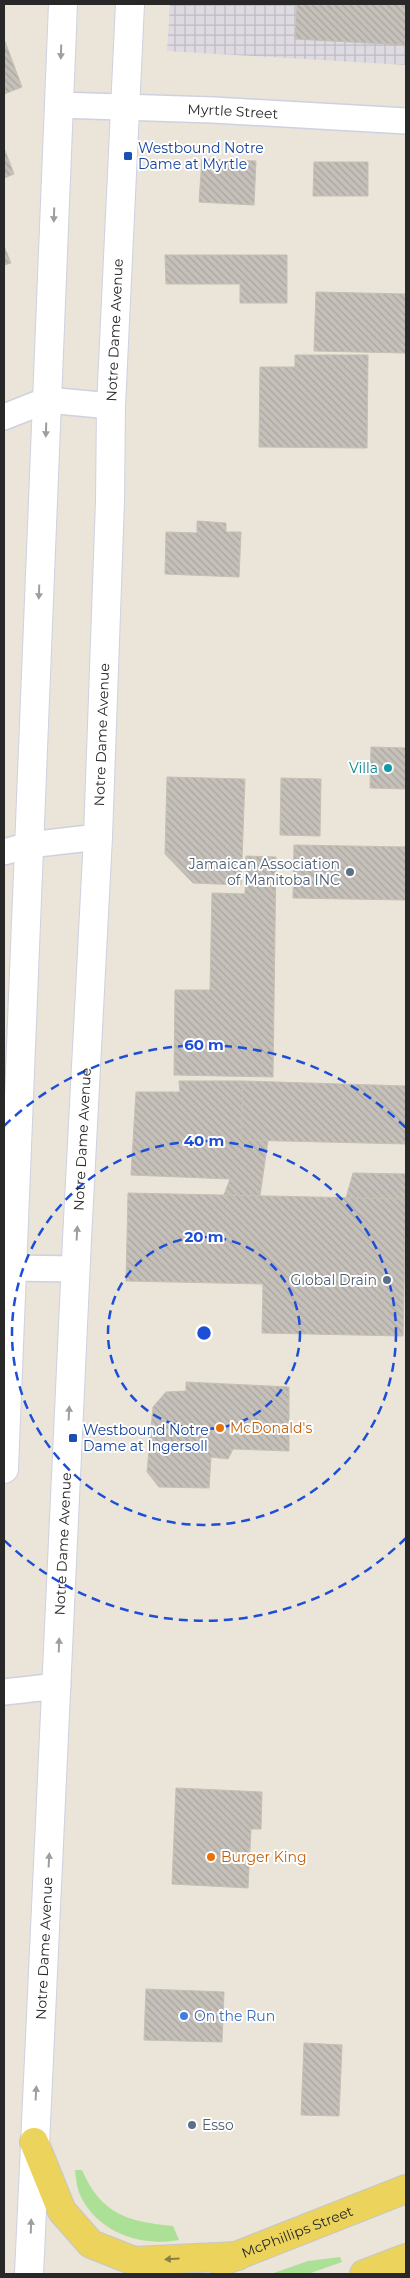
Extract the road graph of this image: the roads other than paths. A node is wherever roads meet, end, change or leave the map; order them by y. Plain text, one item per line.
1 (63, 4) edge
2 (130, 4) edge
3 (59, 105) junction
4 (125, 106) junction
5 (406, 121) edge
6 (47, 400) junction
7 (110, 406) junction
8 (4, 417) edge
9 (98, 838) junction
10 (16, 849) edge
11 (75, 1269) junction
12 (8, 1270) edge
13 (4, 1469) edge
14 (58, 1686) junction
15 (4, 1692) edge
16 (34, 2142) junction
17 (406, 2189) edge
18 (238, 2256) junction
19 (406, 2258) edge
20 (29, 2274) edge
21 (190, 2274) edge
22 (364, 2274) edge

1 -> 3 main road
2 - 4 main road, Notre Dame Avenue
3 - 4 street, Myrtle Street
3 -> 6 main road
4 - 5 street, Myrtle Street
4 - 7 main road, Notre Dame Avenue
6 - 7 street
6 - 8 street
6 -> 10 main road
7 - 9 main road, Notre Dame Avenue
9 - 10 street
11 -> 9 main road, Notre Dame Avenue
10 - 12 main road
11 - 12 street
14 -> 11 main road, Notre Dame Avenue
12 - 13 main road
14 - 15 street
16 -> 14 main road, Notre Dame Avenue
18 -> 16 main road
20 -> 16 main road, Notre Dame Avenue
17 - 18 main road, McPhillips Street
18 - 21 main road, McPhillips Street
19 - 22 main road

